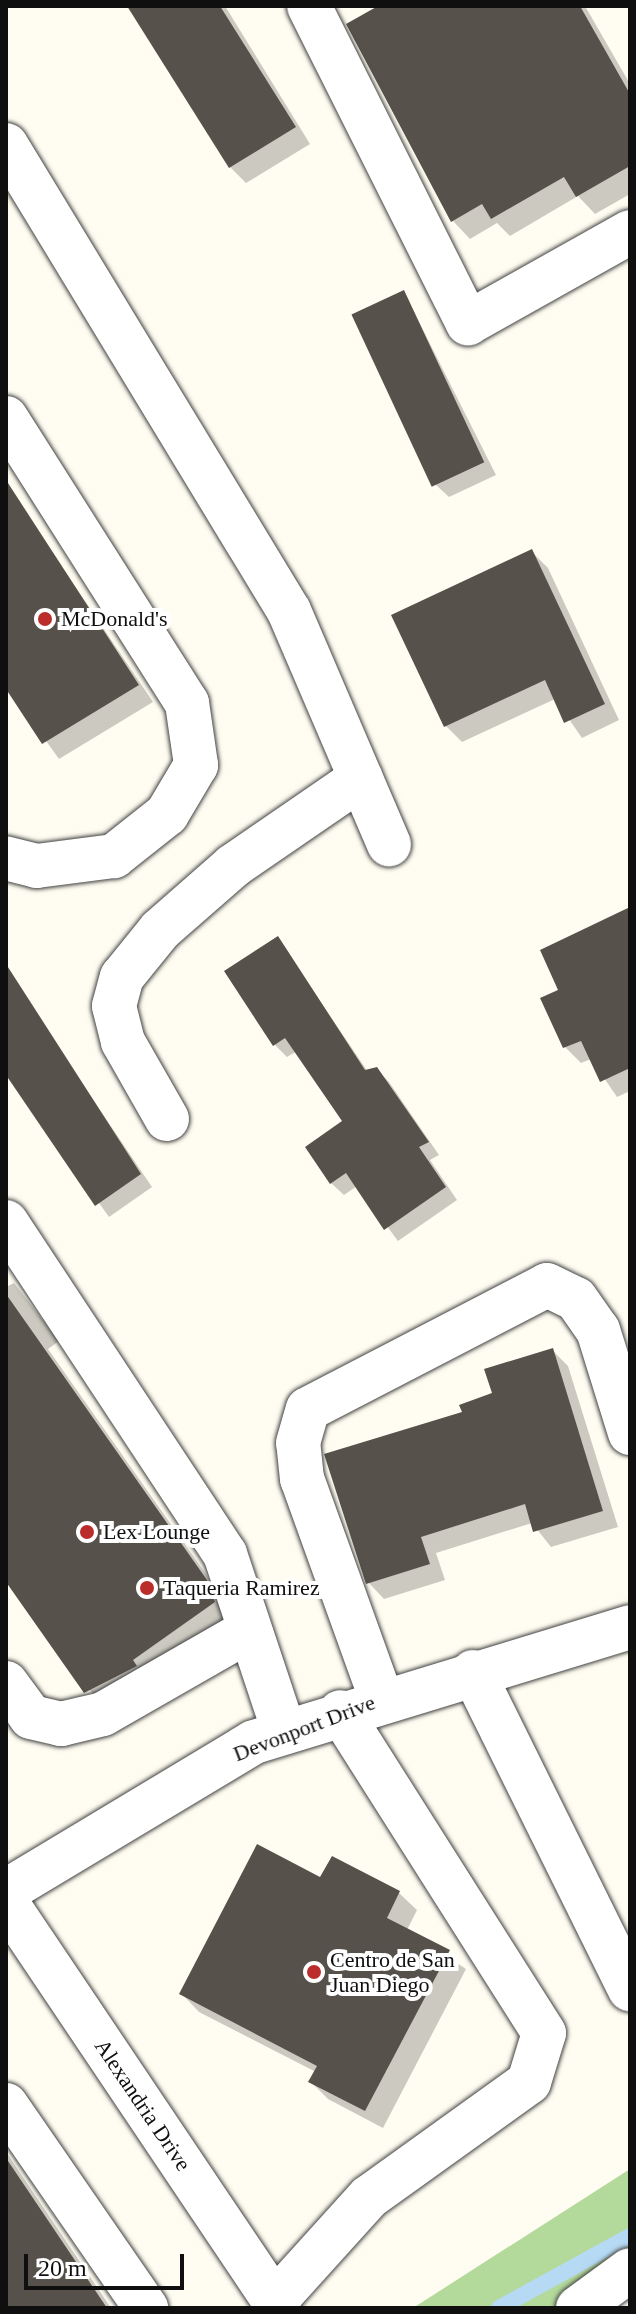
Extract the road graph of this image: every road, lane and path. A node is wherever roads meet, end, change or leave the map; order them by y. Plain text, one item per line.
1 (309, 6) edge
2 (6, 145) edge
3 (630, 232) edge
4 (6, 418) edge
5 (361, 778) junction
6 (389, 844) dead end
7 (6, 858) edge
8 (167, 1119) dead end
9 (6, 1222) edge
10 (630, 1433) edge
11 (630, 1627) edge
12 (246, 1632) junction
13 (473, 1672) junction
14 (6, 1683) edge
15 (381, 1698) junction
16 (340, 1712) junction
17 (284, 1731) junction
18 (6, 1891) edge
19 (6, 1902) edge
20 (630, 1989) edge
21 (6, 2105) edge
22 (630, 2270) edge
23 (277, 2305) edge
24 (146, 2308) edge
25 (578, 2308) edge

1 - 3 street
2 - 5 street
4 - 7 street
5 - 6 street
5 - 8 street
9 - 12 street
10 - 15 street
11 - 13 street, Devonport Drive
12 - 14 street
12 - 17 street
13 - 15 street, Devonport Drive
13 - 20 street
15 - 16 street, Devonport Drive
16 - 17 street, Devonport Drive
16 - 23 street
17 - 18 street, Devonport Drive
19 - 23 street, Alexandria Drive
21 - 24 street
22 - 25 street

